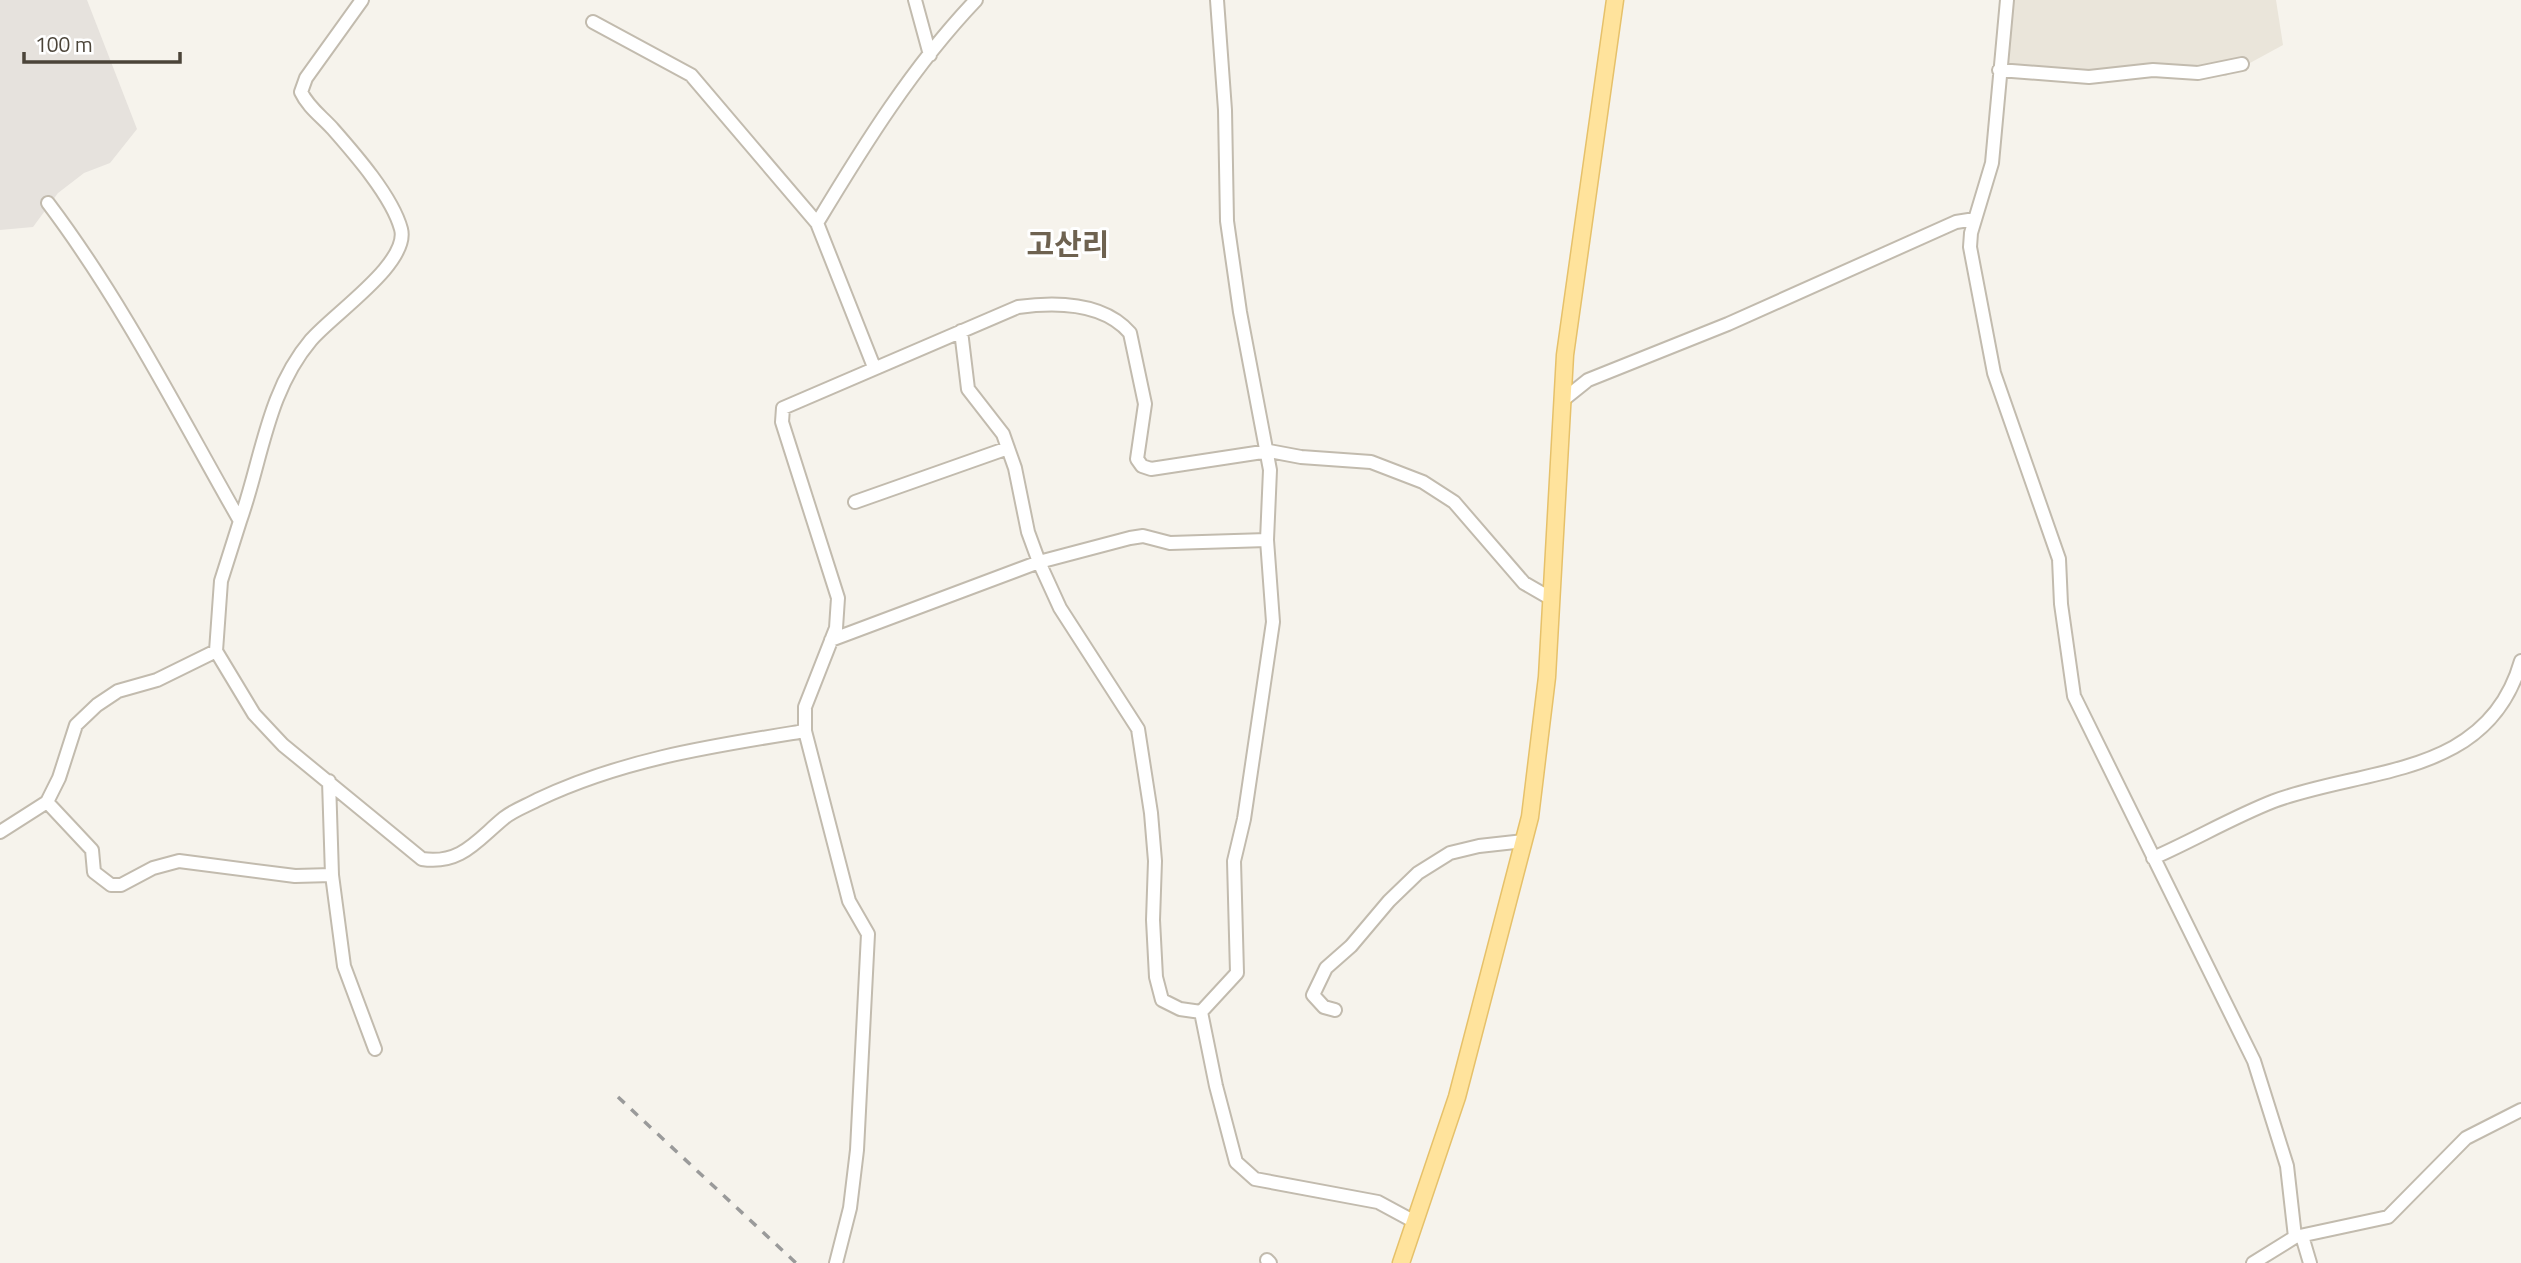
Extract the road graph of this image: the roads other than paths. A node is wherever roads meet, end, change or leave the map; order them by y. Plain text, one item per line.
1 (362, 0) edge
2 (915, 0) edge
3 (976, 0) edge
4 (1217, 0) edge
5 (1615, 0) edge
6 (2007, 0) edge
7 (593, 22) dead end
8 (930, 55) junction
9 (2242, 64) dead end
10 (1999, 70) junction
11 (48, 203) dead end
12 (1975, 219) junction
13 (817, 223) junction
14 (961, 331) junction
15 (874, 367) junction
16 (1563, 400) junction
17 (1008, 447) junction
18 (1269, 451) junction
19 (855, 502) dead end
20 (240, 521) junction
21 (1267, 540) junction
22 (1039, 562) junction
23 (1550, 598) junction
24 (831, 640) junction
25 (216, 651) junction
26 (2521, 661) edge
27 (805, 730) junction
28 (329, 781) junction
29 (47, 802) junction
30 (0, 832) edge
31 (1524, 841) junction
32 (2153, 858) junction
33 (332, 875) junction
34 (1335, 1010) dead end
35 (1201, 1012) junction
36 (375, 1049) dead end
37 (2521, 1110) edge
38 (1415, 1222) junction
39 (2299, 1237) junction
40 (836, 1263) edge
41 (1401, 1263) edge
42 (2253, 1263) edge
43 (2310, 1263) edge

1 - 20 street
2 - 8 street
3 - 8 street
4 - 18 street
5 - 16 main road
6 - 10 street
7 - 13 street
8 - 13 street
9 - 10 street
10 - 12 street
11 - 20 street
12 - 16 street
12 - 32 street
13 - 15 street
14 - 15 street
14 - 17 street
14 - 18 street
15 - 24 street
16 - 23 main road
17 - 19 street
17 - 22 street
18 - 21 street
18 - 23 street
20 - 25 street
21 - 22 street
21 - 35 street
22 - 24 street
22 - 35 street
23 - 31 main road
24 - 27 street
25 - 28 street
25 - 29 street
26 - 32 street
27 - 28 street
27 - 40 street
28 - 33 street
29 - 30 street
29 - 33 street
31 - 34 street
31 - 38 main road
32 - 39 street
33 - 36 street
35 - 38 street
37 - 39 street
38 - 41 main road
39 - 42 street
39 - 43 street

